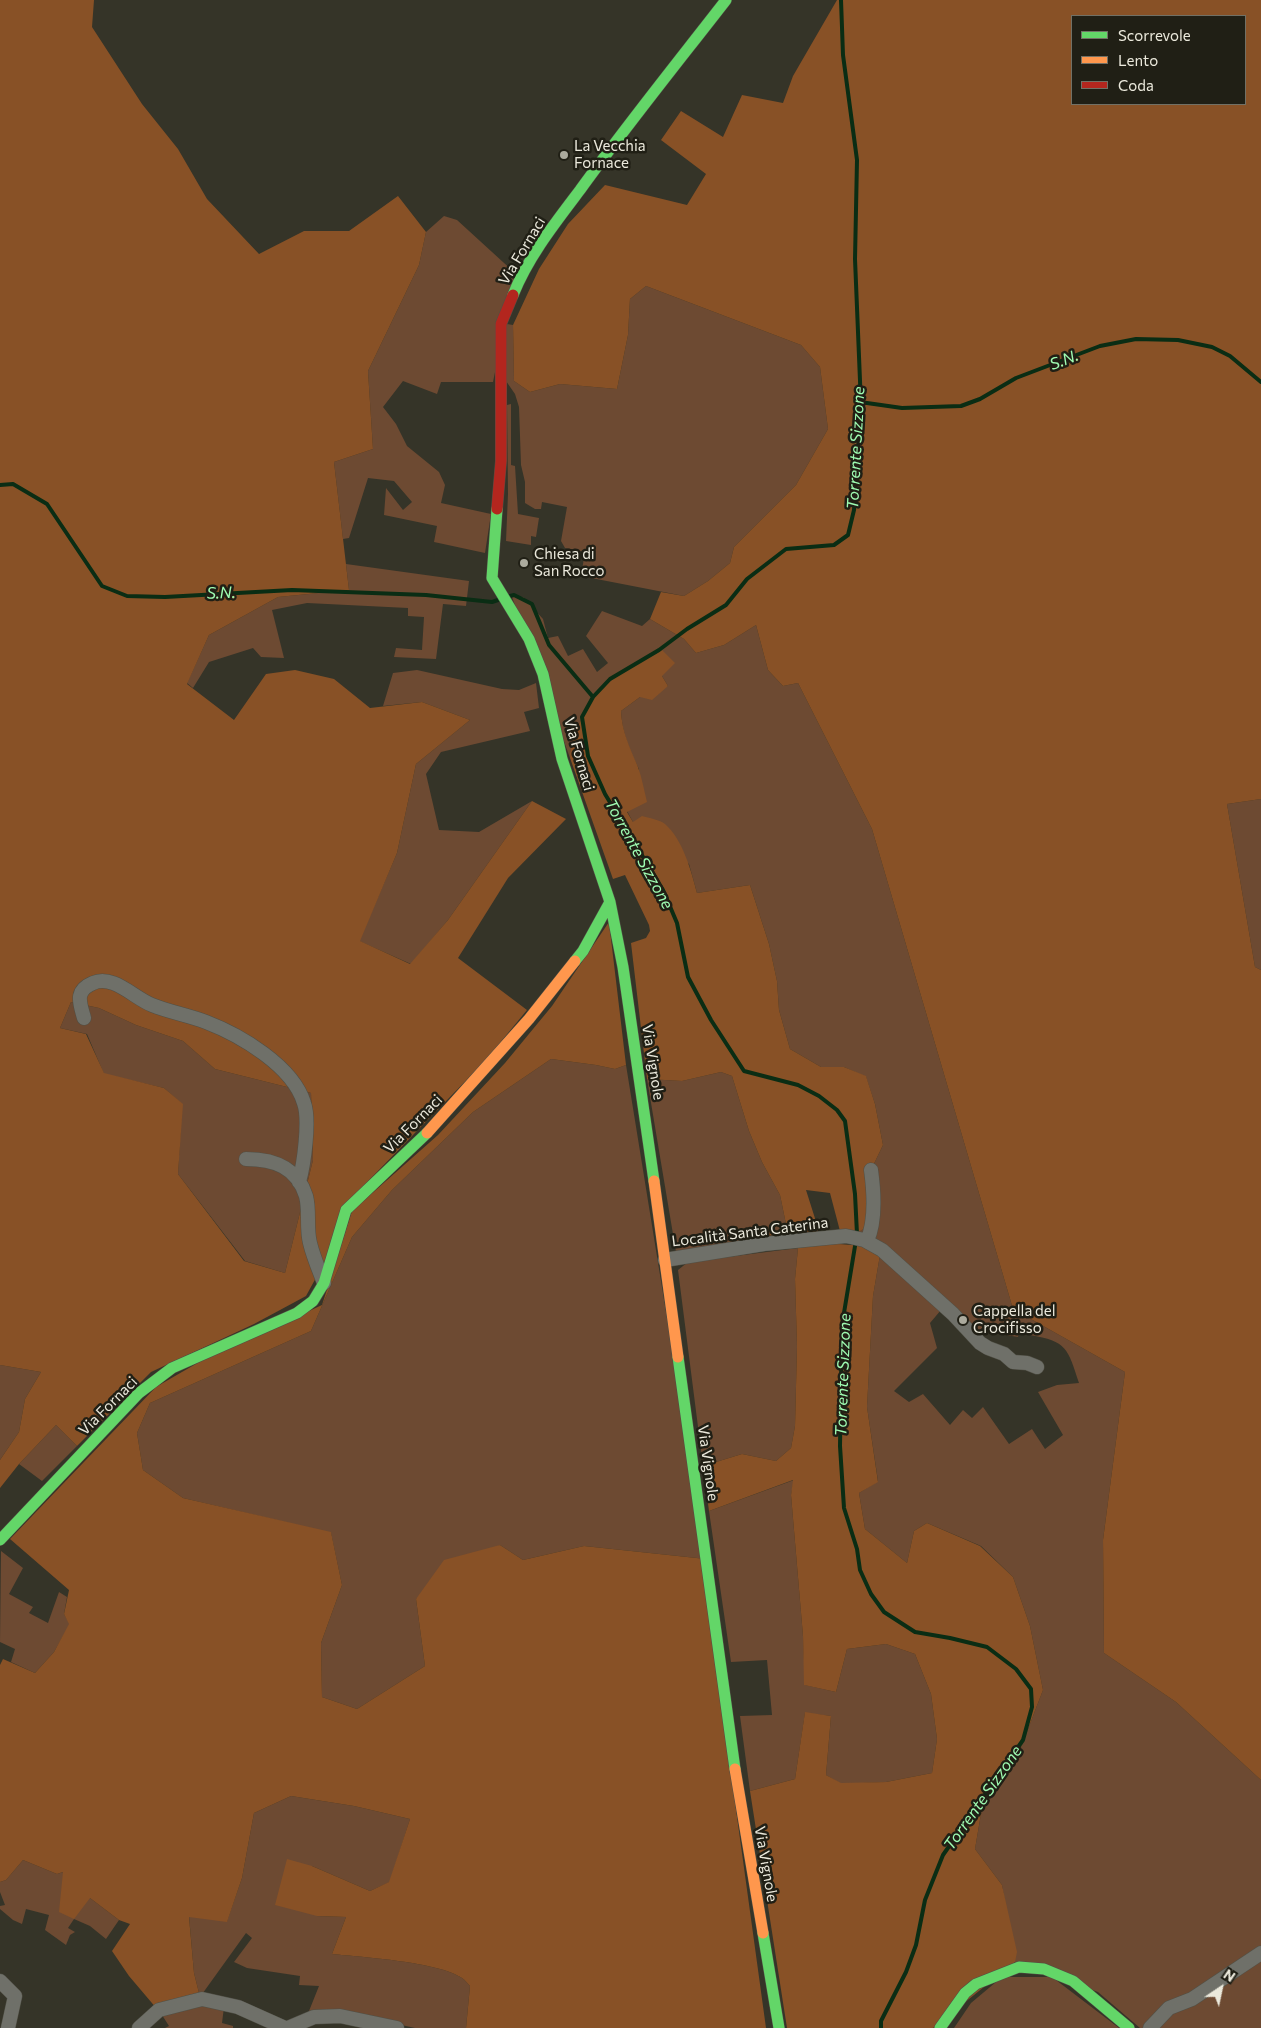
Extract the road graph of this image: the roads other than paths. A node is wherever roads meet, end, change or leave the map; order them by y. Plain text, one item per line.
1 (726, 0) edge
2 (610, 902) junction
3 (84, 1018) dead end
4 (246, 1159) dead end
5 (871, 1170) dead end
6 (299, 1182) junction
7 (866, 1240) junction
8 (665, 1260) junction
9 (324, 1283) junction
10 (1037, 1367) dead end
11 (0, 1540) edge
12 (1261, 1953) edge
13 (2, 1982) edge
14 (8, 2028) edge
15 (139, 2028) edge
16 (286, 2028) edge
17 (398, 2028) edge
18 (780, 2028) edge
19 (940, 2028) edge
20 (1129, 2028) edge
21 (1150, 2028) edge

1 - 2 street, Via Fornaci
2 - 8 street, Via Vignole
2 - 9 street, Via Fornaci
3 - 6 street
4 - 6 street
5 - 7 street
6 - 9 street
7 - 8 street, Località Santa Caterina
7 - 10 street, Località Santa Caterina
8 - 18 street, Via Vignole
9 - 11 street, Via Fornaci
12 - 21 street
13 - 14 street
15 - 16 street
16 - 17 street
19 - 20 street

